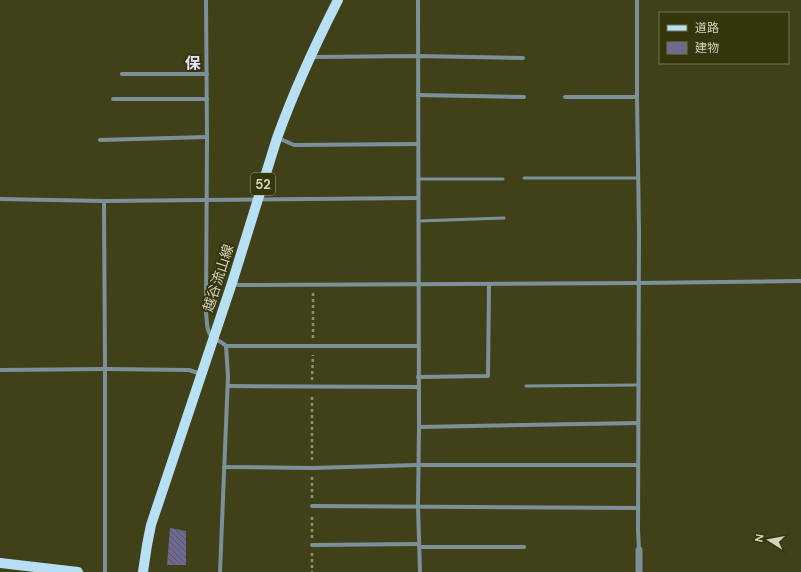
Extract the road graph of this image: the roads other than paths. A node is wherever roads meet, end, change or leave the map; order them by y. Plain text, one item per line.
1 (206, 0) edge
2 (338, 0) edge
3 (418, 0) edge
4 (637, 0) edge
5 (418, 56) junction
6 (310, 57) junction
7 (523, 58) dead end
8 (122, 74) dead end
9 (207, 74) junction
10 (418, 96) junction
11 (524, 97) dead end
12 (565, 97) dead end
13 (637, 97) junction
14 (113, 99) dead end
15 (207, 99) junction
16 (207, 137) junction
17 (277, 138) junction
18 (100, 140) dead end
19 (418, 144) junction
20 (524, 178) dead end
21 (638, 178) junction
22 (418, 179) junction
23 (503, 179) dead end
24 (418, 198) junction
25 (0, 199) edge
26 (258, 199) junction
27 (104, 200) junction
28 (206, 200) junction
29 (504, 218) dead end
30 (418, 221) junction
31 (801, 281) edge
32 (232, 283) junction
33 (638, 283) junction
34 (418, 284) junction
35 (489, 284) junction
36 (213, 338) junction
37 (226, 346) junction
38 (418, 346) junction
39 (105, 369) junction
40 (0, 370) edge
41 (202, 374) junction
42 (418, 377) junction
43 (638, 385) junction
44 (228, 386) junction
45 (526, 386) dead end
46 (419, 387) junction
47 (638, 423) junction
48 (419, 427) junction
49 (418, 465) junction
50 (638, 465) junction
51 (224, 467) junction
52 (312, 506) road end
53 (418, 506) junction
54 (638, 508) junction
55 (312, 545) road end
56 (419, 546) junction
57 (524, 546) dead end
58 (639, 550) joint
59 (0, 563) edge
60 (78, 572) edge
61 (106, 572) edge
62 (143, 572) edge
63 (220, 572) edge
64 (420, 572) edge
65 (639, 572) edge

1 - 9 street
2 - 6 main road, 越谷流山線 / 52
3 - 5 street
4 - 13 street
5 - 6 street
5 - 7 street
5 - 10 street
6 - 17 main road, 越谷流山線 / 52
8 - 9 street
9 - 15 street
10 - 11 street
10 - 19 street
12 - 13 street
13 - 21 street
14 - 15 street
15 - 16 street
16 - 18 street
16 - 28 street
17 - 19 street
17 - 26 main road, 越谷流山線 / 52
19 - 22 street
20 - 21 lane
21 - 33 street
22 - 23 lane
22 - 24 street
24 - 26 street
24 - 30 street
25 - 27 street
26 - 28 street
26 - 32 main road, 越谷流山線 / 52
27 - 28 street
27 - 39 street
28 - 36 street
29 - 30 lane
30 - 34 street
31 - 33 street
32 - 34 street
32 - 36 main road, 越谷流山線 / 52
33 - 35 street
33 - 43 street
34 - 35 street
34 - 38 street
35 - 42 street
36 - 37 street
36 - 41 main road, 越谷流山線 / 52
37 - 38 street
37 - 44 street
38 - 42 street
39 - 40 street
39 - 41 street
39 - 61 street
41 - 62 main road, 越谷流山線 / 52
42 - 46 street
43 - 45 lane
43 - 47 street
44 - 46 street
44 - 51 street
46 - 48 street
47 - 48 street
47 - 50 street
48 - 49 street
49 - 50 street
49 - 51 street
49 - 53 street
50 - 54 street
51 - 63 street
52 - 53 street
53 - 54 street
53 - 56 street
54 - 58 street
55 - 56 street
56 - 57 street
56 - 64 street
58 - 65 street
59 - 60 main road

